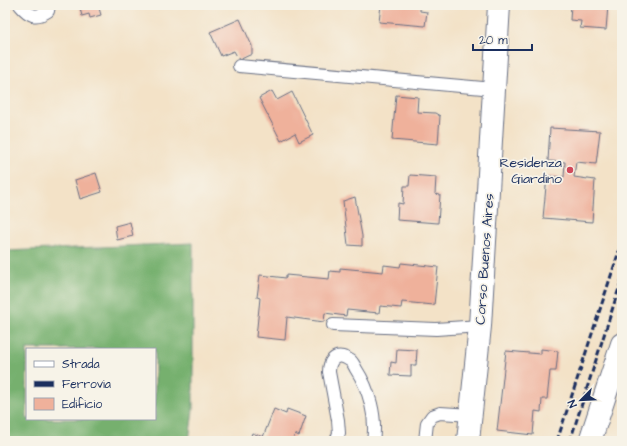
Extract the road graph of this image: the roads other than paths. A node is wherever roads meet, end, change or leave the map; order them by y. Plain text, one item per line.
1 (20, 5) edge
2 (49, 5) edge
3 (498, 5) edge
4 (239, 66) dead end
5 (494, 89) junction
6 (333, 325) dead end
7 (480, 326) junction
8 (622, 344) edge
9 (471, 415) junction
10 (336, 441) edge
11 (373, 441) edge
12 (425, 441) edge
13 (468, 441) edge
14 (590, 441) edge

1 - 2 lane
3 - 5 street, Corso Buenos Aires
4 - 5 lane
5 - 7 street, Corso Buenos Aires
6 - 7 lane
7 - 9 street, Corso Buenos Aires
8 - 14 street
9 - 12 lane
9 - 13 street, Corso Buenos Aires
10 - 11 lane

